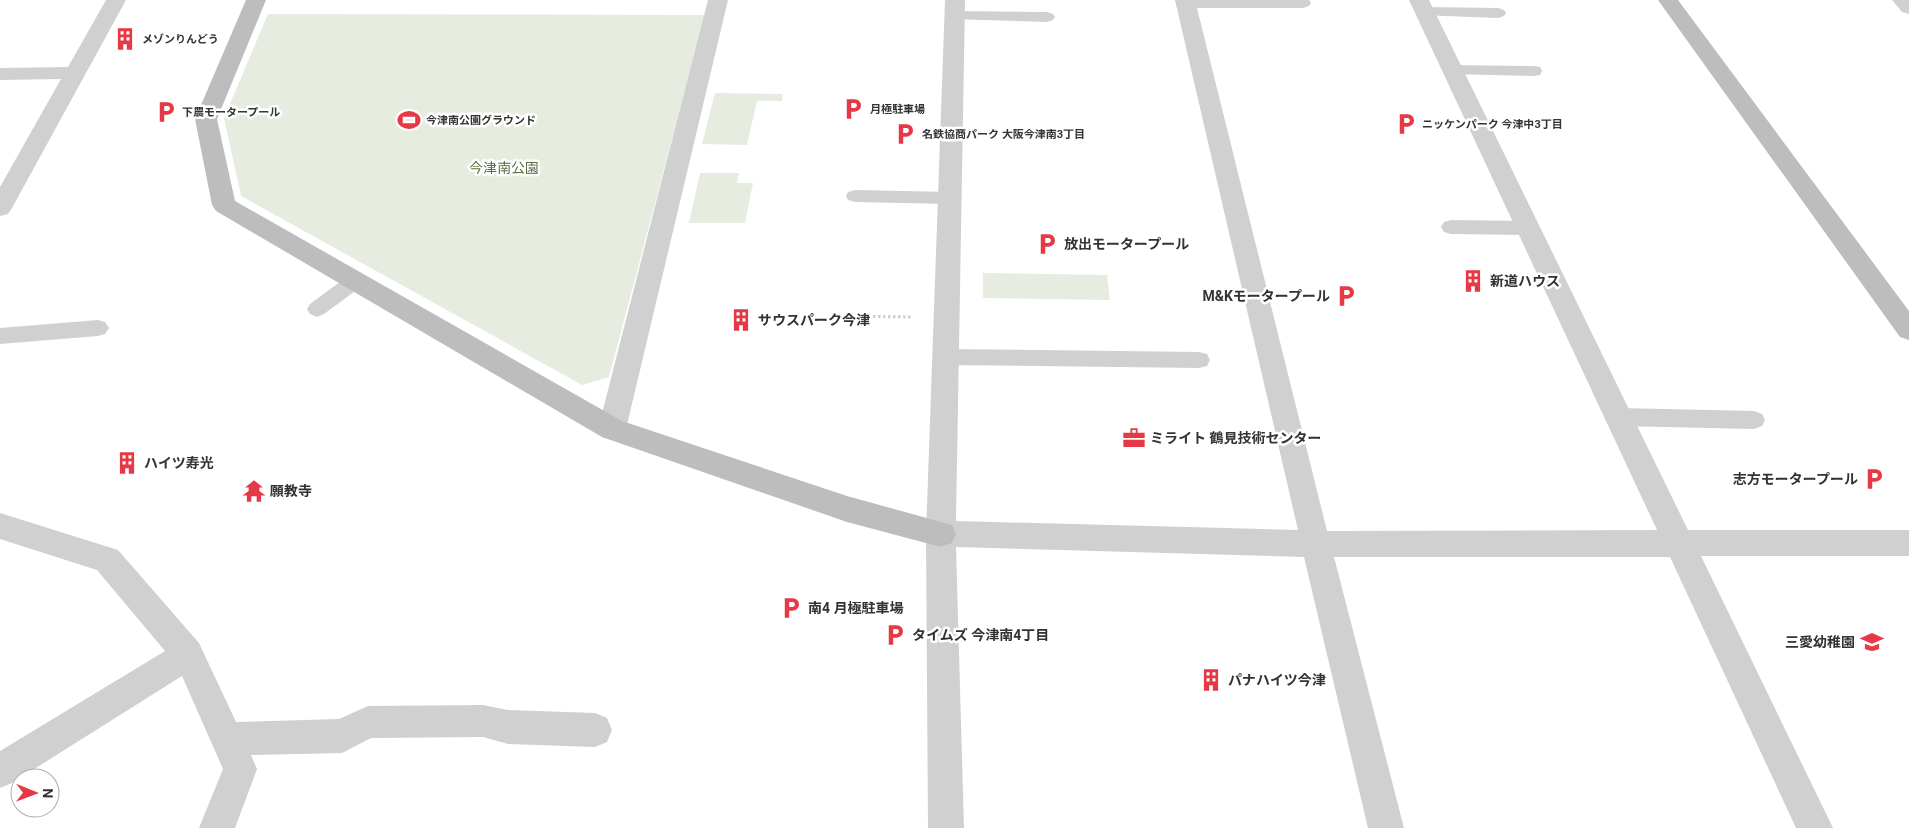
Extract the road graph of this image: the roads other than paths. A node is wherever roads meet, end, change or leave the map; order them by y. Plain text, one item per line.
1 (116, 0) edge
2 (256, 0) edge
3 (718, 0) edge
4 (1668, 0) edge
5 (1185, 1) edge
6 (1248, 1) edge
7 (1303, 3) dead end
8 (1422, 6) edge
9 (954, 8) edge
10 (1498, 13) dead end
11 (1047, 17) dead end
12 (1452, 70) junction
13 (1534, 71) dead end
14 (74, 73) junction
15 (0, 74) edge
16 (855, 196) dead end
17 (950, 198) junction
18 (0, 208) edge
19 (1451, 227) dead end
20 (1528, 228) junction
21 (355, 280) junction
22 (317, 309) dead end
23 (98, 328) dead end
24 (1909, 330) edge
25 (0, 336) edge
26 (946, 357) junction
27 (1199, 360) dead end
28 (1619, 417) junction
29 (1754, 420) dead end
30 (612, 428) junction
31 (0, 526) edge
32 (941, 534) junction
33 (1679, 542) junction
34 (1316, 544) junction
35 (1909, 544) edge
36 (188, 654) junction
37 (595, 730) dead end
38 (226, 739) junction
39 (0, 771) edge
40 (218, 828) edge
41 (946, 828) edge
42 (1386, 828) edge
43 (1815, 828) edge

1 - 14 street
2 - 21 street
3 - 30 street
4 - 24 street
5 - 6 lane
5 - 34 street
6 - 7 lane
8 - 10 lane
8 - 12 street
9 - 11 lane
9 - 17 street
12 - 13 lane
12 - 20 street
14 - 15 street
14 - 18 street
16 - 17 lane
17 - 26 street
19 - 20 lane
20 - 28 street
21 - 22 lane
21 - 30 street
23 - 25 lane
26 - 27 lane
26 - 32 street
28 - 29 lane
28 - 33 street
30 - 32 street
31 - 36 street
32 - 34 street
32 - 41 street
33 - 34 street
33 - 35 street
33 - 43 street
34 - 42 street
36 - 38 street
36 - 39 street
37 - 38 street
38 - 40 street

